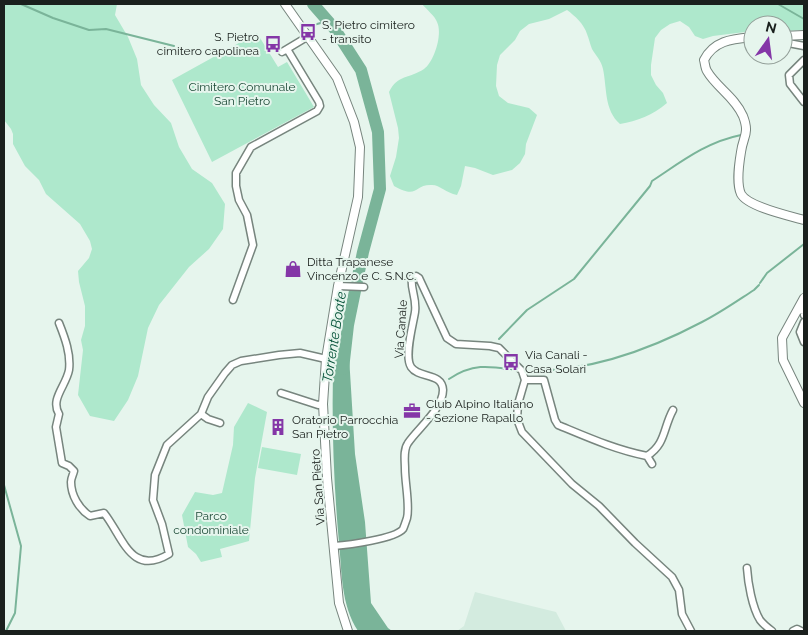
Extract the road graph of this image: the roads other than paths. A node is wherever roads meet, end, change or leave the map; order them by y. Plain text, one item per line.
1 (285, 4) edge
2 (307, 37) junction
3 (743, 38) edge
4 (804, 60) edge
5 (804, 102) edge
6 (804, 220) edge
7 (338, 286) junction
8 (362, 288) dead end
9 (804, 298) edge
10 (233, 300) dead end
11 (801, 312) edge
12 (804, 322) edge
13 (59, 324) dead end
14 (804, 342) edge
15 (326, 359) junction
16 (525, 380) junction
17 (281, 393) dead end
18 (804, 403) edge
19 (323, 404) junction
20 (672, 410) dead end
21 (200, 414) junction
22 (220, 423) dead end
23 (648, 456) junction
24 (652, 464) dead end
25 (336, 546) junction
26 (747, 568) dead end
27 (348, 631) edge
28 (691, 631) edge
29 (772, 631) edge
30 (794, 631) edge
31 (802, 631) edge

1 - 2 street, Via San Pietro
2 - 7 street, Via San Pietro
2 - 10 street
3 - 6 street
4 - 5 street
7 - 8 street
7 - 15 street, Via San Pietro
9 - 11 street
11 - 18 street
12 - 14 street
13 - 21 street
15 - 19 street, Via San Pietro
15 - 21 street
16 - 23 street
16 - 25 street, Via Canale
16 - 28 street
17 - 19 street
19 - 25 street, Via San Pietro
20 - 23 street
21 - 22 street
23 - 24 street
25 - 27 street, Via San Pietro
26 - 29 street
30 - 31 street

